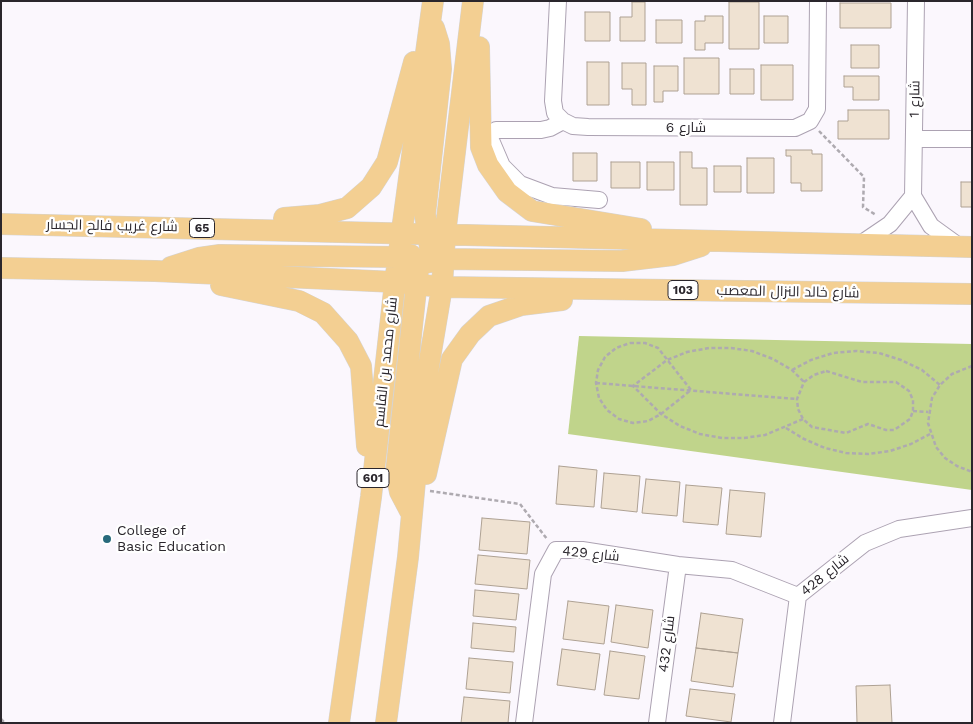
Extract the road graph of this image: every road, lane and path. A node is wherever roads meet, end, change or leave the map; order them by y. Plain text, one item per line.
1 (473, 1) edge
2 (478, 1) edge
3 (558, 1) edge
4 (818, 1) edge
5 (916, 1) edge
6 (431, 8) edge
7 (563, 120) junction
8 (810, 121) junction
9 (914, 139) junction
10 (972, 139) edge
11 (913, 196) junction
12 (599, 200) dead end
13 (1, 224) edge
14 (890, 224) junction
15 (162, 227) junction
16 (402, 232) junction
17 (715, 241) junction
18 (862, 243) junction
19 (966, 247) edge
20 (425, 255) junction
21 (1, 268) edge
22 (155, 271) junction
23 (395, 282) junction
24 (442, 287) junction
25 (650, 290) junction
26 (972, 294) edge
27 (667, 360) junction
28 (972, 366) edge
29 (792, 370) junction
30 (804, 382) junction
31 (596, 383) junction
32 (940, 385) junction
33 (634, 386) junction
34 (691, 390) junction
35 (797, 399) junction
36 (913, 410) junction
37 (928, 412) junction
38 (661, 414) junction
39 (803, 419) junction
40 (786, 428) junction
41 (930, 434) junction
42 (972, 472) edge
43 (423, 490) junction
44 (371, 497) junction
45 (412, 514) junction
46 (972, 518) edge
47 (556, 550) junction
48 (408, 557) junction
49 (678, 565) junction
50 (798, 596) junction
51 (1, 719) edge
52 (5, 723) edge
53 (339, 723) edge
54 (386, 723) edge
55 (524, 723) edge
56 (657, 723) edge
57 (782, 723) edge

1 - 20 main road
2 - 17 main road
3 - 7 street
4 - 8 street
5 - 9 street, شارع 1
6 - 15 main road
6 - 16 main road
6 - 20 main road
7 - 8 street, شارع 6
7 - 12 street
8 - 14 path
9 - 10 street
9 - 11 street, شارع 1
11 - 14 street
11 - 19 street
13 - 15 main road, شارع غريب فالح الجسار / 65
14 - 18 street
15 - 16 main road, شارع غريب فالح الجسار / 65
16 - 20 main road
17 - 18 main road
17 - 20 main road
18 - 19 main road
20 - 22 main road
20 - 23 main road
20 - 24 main road
20 - 45 main road
21 - 22 main road
22 - 23 main road
22 - 44 main road
23 - 44 main road, شارع محمد بن القاسم / 601
24 - 25 main road, شارع خالد النزال المعصب / 103
24 - 45 main road
25 - 26 main road, شارع خالد النزال المعصب / 103
25 - 43 main road
27 - 29 path
27 - 31 path
27 - 33 path
27 - 34 path
28 - 32 path
29 - 30 path
29 - 32 path
30 - 35 path
30 - 36 path
31 - 33 path
31 - 38 path
32 - 37 path
33 - 34 path
33 - 38 path
34 - 35 path
34 - 38 path
35 - 39 path
36 - 37 path
36 - 39 path
37 - 41 path
38 - 40 path
39 - 40 path
40 - 41 path
41 - 42 path
43 - 47 path
43 - 48 main road
44 - 53 main road, شارع محمد بن القاسم / 601
45 - 48 main road
46 - 50 street, شارع 428
47 - 49 street, شارع 429
47 - 55 street, شارع 429
48 - 54 main road
49 - 50 street, شارع 429
49 - 56 street, شارع 432
50 - 57 street, شارع 428
51 - 52 path

